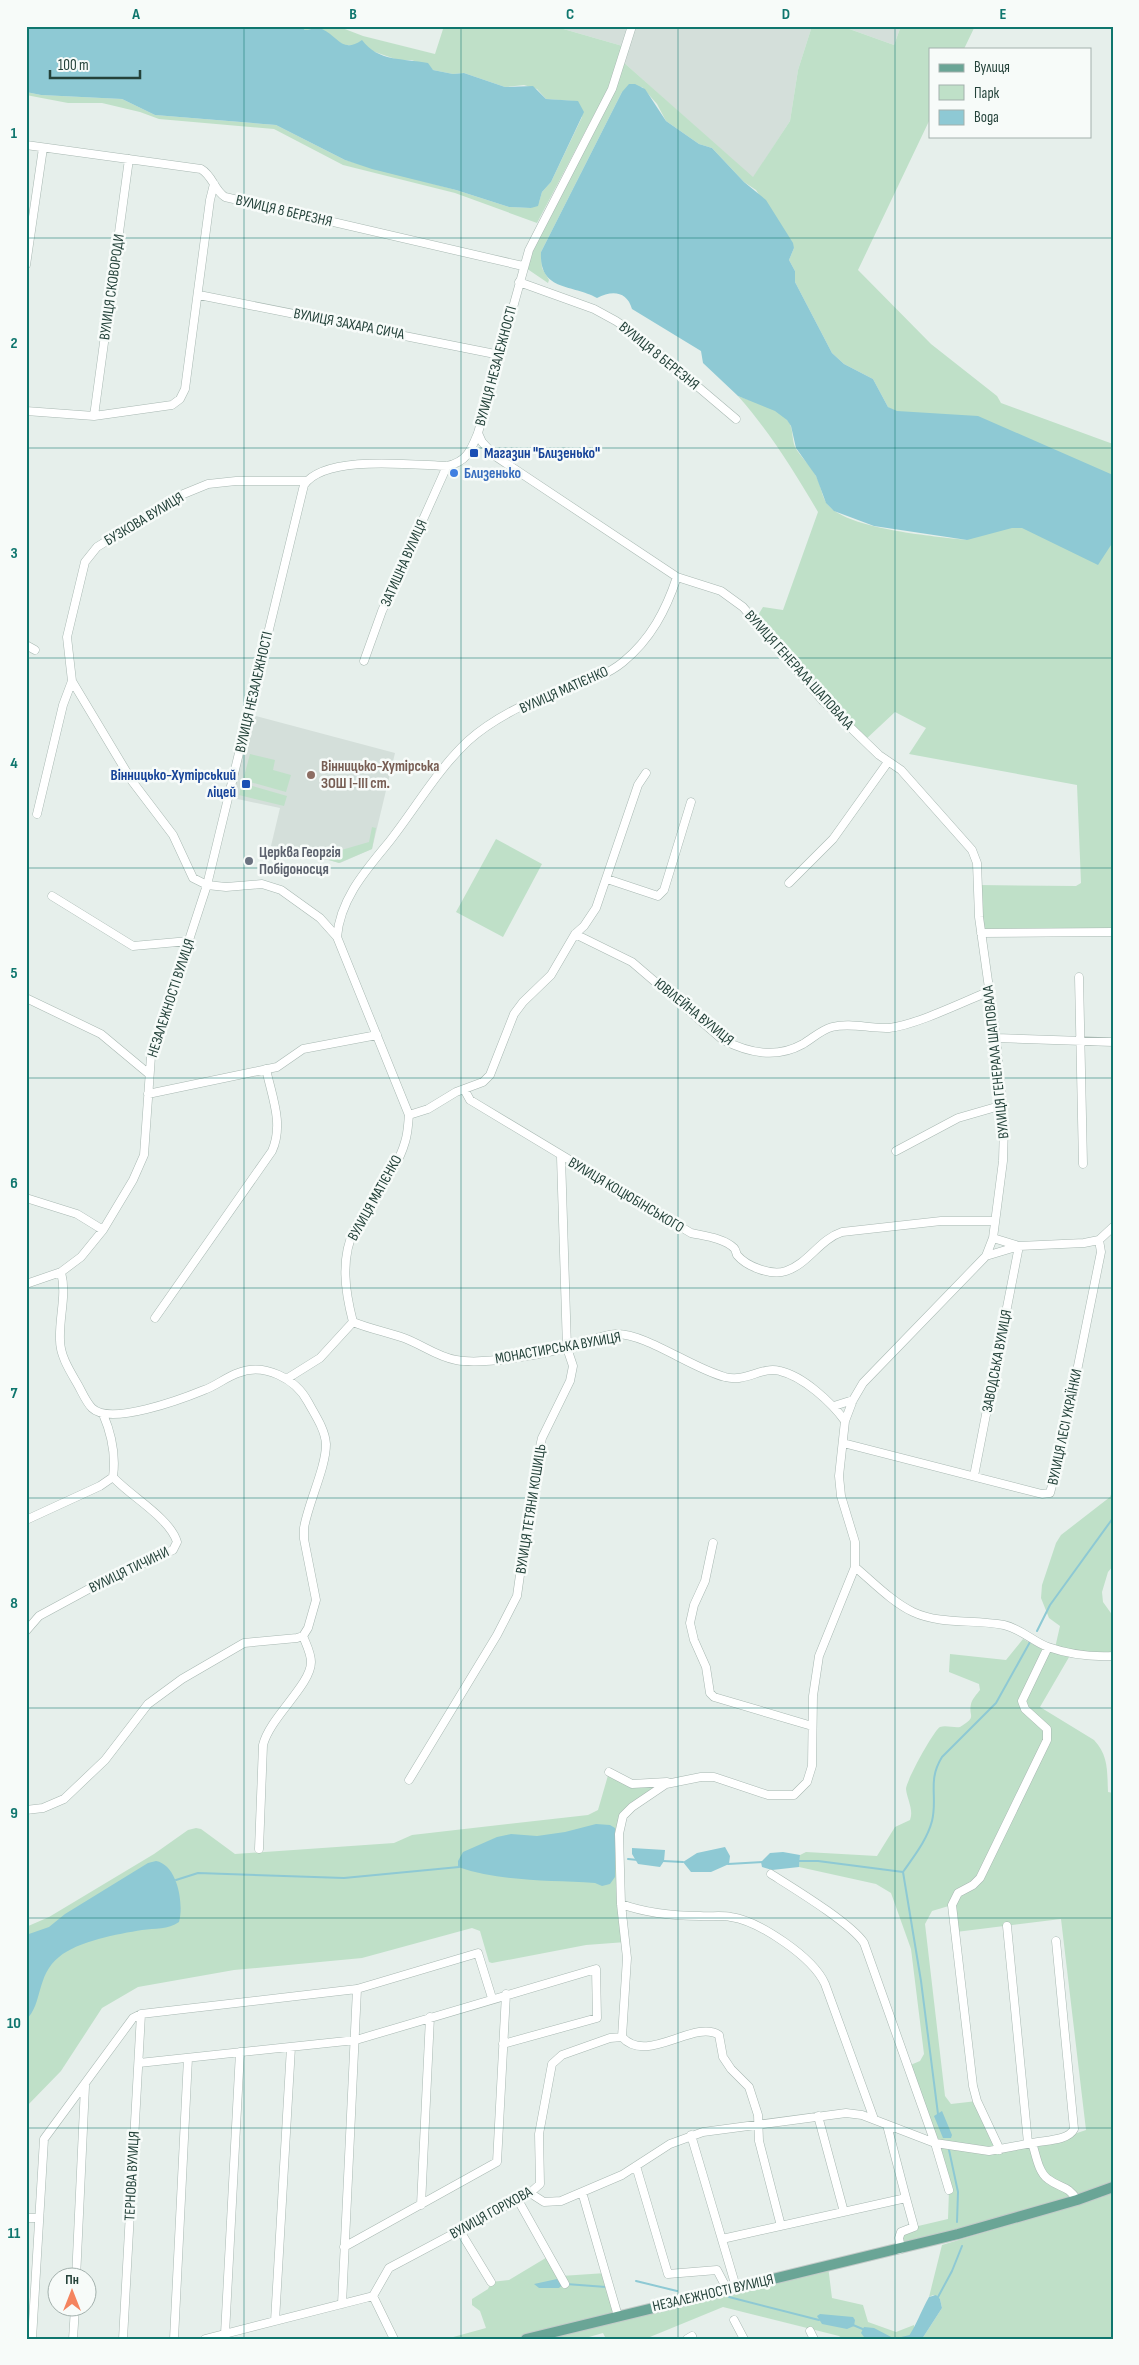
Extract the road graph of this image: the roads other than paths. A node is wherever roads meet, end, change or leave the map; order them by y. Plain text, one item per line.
1 (632, 26) edge
2 (26, 146) edge
3 (43, 148) junction
4 (129, 159) junction
5 (214, 184) junction
6 (26, 265) edge
7 (523, 266) junction
8 (519, 282) junction
9 (199, 295) junction
10 (500, 355) junction
11 (26, 411) edge
12 (94, 416) junction
13 (736, 419) dead end
14 (478, 433) junction
15 (447, 466) junction
16 (306, 481) junction
17 (677, 577) junction
18 (26, 645) edge
19 (35, 650) dead end
20 (364, 661) dead end
21 (72, 681) junction
22 (888, 762) junction
23 (646, 773) dead end
24 (691, 802) dead end
25 (37, 814) dead end
26 (214, 872) dead end
27 (607, 879) junction
28 (789, 883) dead end
29 (206, 885) junction
30 (52, 896) dead end
31 (341, 915) junction
32 (320, 918) junction
33 (1113, 932) edge
34 (981, 933) junction
35 (575, 934) junction
36 (337, 937) junction
37 (189, 941) junction
38 (1079, 976) dead end
39 (990, 991) junction
40 (26, 998) edge
41 (377, 1035) junction
42 (996, 1038) junction
43 (1079, 1042) junction
44 (1113, 1042) edge
45 (266, 1070) junction
46 (149, 1074) junction
47 (464, 1089) junction
48 (148, 1094) junction
49 (1003, 1105) junction
50 (409, 1115) junction
51 (896, 1152) dead end
52 (561, 1156) junction
53 (1083, 1164) dead end
54 (26, 1198) edge
55 (994, 1221) junction
56 (1113, 1226) edge
57 (103, 1230) junction
58 (993, 1238) junction
59 (1099, 1240) junction
60 (1019, 1246) junction
61 (986, 1256) junction
62 (61, 1272) junction
63 (26, 1284) edge
64 (155, 1318) dead end
65 (353, 1322) junction
66 (566, 1348) junction
67 (288, 1378) junction
68 (853, 1400) junction
69 (834, 1406) junction
70 (103, 1414) junction
71 (845, 1421) junction
72 (843, 1442) junction
73 (974, 1476) junction
74 (113, 1478) junction
75 (26, 1520) edge
76 (713, 1543) dead end
77 (855, 1567) junction
78 (26, 1631) edge
79 (303, 1636) junction
80 (1048, 1647) junction
81 (1113, 1656) edge
82 (812, 1726) junction
83 (609, 1772) dead end
84 (409, 1780) dead end
85 (672, 1782) junction
86 (26, 1810) edge
87 (259, 1849) dead end
88 (771, 1874) dead end
89 (621, 1904) junction
90 (1007, 1926) dead end
91 (1056, 1941) dead end
92 (357, 1989) junction
93 (506, 1994) junction
94 (492, 1998) junction
95 (141, 2014) junction
96 (430, 2017) junction
97 (622, 2037) junction
98 (356, 2040) junction
99 (503, 2044) junction
100 (290, 2047) junction
101 (240, 2052) junction
102 (188, 2058) junction
103 (139, 2064) junction
104 (85, 2086) junction
105 (818, 2116) junction
106 (874, 2119) junction
107 (887, 2124) junction
108 (759, 2126) junction
109 (691, 2136) junction
110 (935, 2143) junction
111 (1030, 2143) junction
112 (1000, 2150) junction
113 (636, 2166) junction
114 (1113, 2187) edge
115 (949, 2190) dead end
116 (582, 2192) junction
117 (530, 2193) junction
118 (906, 2198) junction
119 (518, 2200) junction
120 (1077, 2200) junction
121 (421, 2205) junction
122 (844, 2212) junction
123 (26, 2218) edge
124 (38, 2218) junction
125 (781, 2226) junction
126 (460, 2231) junction
127 (722, 2239) junction
128 (344, 2248) junction
129 (901, 2249) junction
130 (76, 2268) edge
131 (491, 2282) dead end
132 (565, 2284) dead end
133 (736, 2287) junction
134 (727, 2290) junction
135 (373, 2296) junction
136 (342, 2304) junction
137 (618, 2316) junction
138 (74, 2318) edge
139 (734, 2320) dead end
140 (275, 2321) junction
141 (225, 2334) junction
142 (32, 2339) edge
143 (73, 2339) edge
144 (123, 2339) edge
145 (174, 2339) edge
146 (205, 2339) edge
147 (394, 2339) edge
148 (526, 2339) edge
149 (687, 2339) edge
150 (693, 2339) edge
151 (744, 2339) edge

1 - 7 street, ВУЛИЦЯ НЕЗАЛЕЖНОСТІ
2 - 3 street, ВУЛИЦЯ 8 БЕРЕЗНЯ
3 - 4 street, ВУЛИЦЯ 8 БЕРЕЗНЯ
3 - 6 street
4 - 5 street, ВУЛИЦЯ 8 БЕРЕЗНЯ
4 - 12 street, ВУЛИЦЯ СКОВОРОДИ
5 - 7 street, ВУЛИЦЯ 8 БЕРЕЗНЯ
5 - 9 street
7 - 8 street, ВУЛИЦЯ НЕЗАЛЕЖНОСТІ
8 - 10 street, ВУЛИЦЯ НЕЗАЛЕЖНОСТІ
8 - 13 street, ВУЛИЦЯ 8 БЕРЕЗНЯ
9 - 10 street, ВУЛИЦЯ ЗАХАРА СИЧА
9 - 12 street
10 - 14 street, ВУЛИЦЯ НЕЗАЛЕЖНОСТІ
11 - 12 street
14 - 15 street, ВУЛИЦЯ НЕЗАЛЕЖНОСТІ
14 - 17 street, ВУЛИЦЯ ГЕНЕРАЛА ШАПОВАЛА
15 - 16 street
15 - 20 street, ЗАТИШНА ВУЛИЦЯ
16 - 21 street, БУЗКОВА ВУЛИЦЯ
16 - 29 street, ВУЛИЦЯ НЕЗАЛЕЖНОСТІ
17 - 22 street, ВУЛИЦЯ ГЕНЕРАЛА ШАПОВАЛА
17 - 31 street, ВУЛИЦЯ МАТІЄНКО
18 - 19 street
21 - 25 street
21 - 29 street, БУЗКОВА ВУЛИЦЯ
22 - 28 street
22 - 34 street, ВУЛИЦЯ ГЕНЕРАЛА ШАПОВАЛА
23 - 27 street
24 - 27 street
26 - 29 street, НЕЗАЛЕЖНОСТІ ВУЛИЦЯ
27 - 35 street
29 - 32 street
29 - 37 street, НЕЗАЛЕЖНОСТІ ВУЛИЦЯ
30 - 37 street
31 - 32 street
31 - 36 street, ВУЛИЦЯ МАТІЄНКО
32 - 36 street
33 - 34 street
34 - 39 street, ВУЛИЦЯ ГЕНЕРАЛА ШАПОВАЛА
35 - 39 street, ЮВІЛЕЙНА ВУЛИЦЯ
35 - 47 street
36 - 41 street
37 - 46 street, НЕЗАЛЕЖНОСТІ ВУЛИЦЯ
38 - 43 street
39 - 42 street, ВУЛИЦЯ ГЕНЕРАЛА ШАПОВАЛА
40 - 46 street
41 - 45 street
41 - 50 street
42 - 43 street
42 - 49 street, ВУЛИЦЯ ГЕНЕРАЛА ШАПОВАЛА
43 - 44 street
43 - 53 street
45 - 48 street
45 - 64 street
46 - 48 street, НЕЗАЛЕЖНОСТІ ВУЛИЦЯ
47 - 50 street
47 - 52 street, ВУЛИЦЯ КОЦЮБІНСЬКОГО
48 - 57 street, НЕЗАЛЕЖНОСТІ ВУЛИЦЯ
49 - 51 street
49 - 55 street, ВУЛИЦЯ ГЕНЕРАЛА ШАПОВАЛА
50 - 65 street, ВУЛИЦЯ МАТІЄНКО
52 - 55 street, ВУЛИЦЯ КОЦЮБІНСЬКОГО
52 - 66 street, ВУЛИЦЯ ТЕТЯНИ КОШИЦЬ
54 - 57 street
55 - 58 street, ВУЛИЦЯ ГЕНЕРАЛА ШАПОВАЛА
56 - 59 street
57 - 62 street, НЕЗАЛЕЖНОСТІ ВУЛИЦЯ
58 - 60 street
58 - 61 street, ВУЛИЦЯ ГЕНЕРАЛА ШАПОВАЛА
59 - 60 street
59 - 73 street, ВУЛИЦЯ ЛЕСІ УКРАЇНКИ
60 - 61 street
60 - 73 street, ЗАВОДСЬКА ВУЛИЦЯ
61 - 68 street, ВУЛИЦЯ ГЕНЕРАЛА ШАПОВАЛА
62 - 63 street, НЕЗАЛЕЖНОСТІ ВУЛИЦЯ
62 - 70 street
65 - 66 street, МОНАСТИРСЬКА ВУЛИЦЯ
65 - 67 street
66 - 69 street, МОНАСТИРСЬКА ВУЛИЦЯ
66 - 84 street, ВУЛИЦЯ ТЕТЯНИ КОШИЦЬ
67 - 70 street
67 - 79 street
68 - 69 street
68 - 71 street, ВУЛИЦЯ ГЕНЕРАЛА ШАПОВАЛА
69 - 71 street, МОНАСТИРСЬКА ВУЛИЦЯ
70 - 74 street
71 - 72 street, ВУЛИЦЯ ГЕНЕРАЛА ШАПОВАЛА
72 - 73 street, ВУЛИЦЯ ЛЕСІ УКРАЇНКИ
72 - 77 street, ВУЛИЦЯ ГЕНЕРАЛА ШАПОВАЛА
74 - 75 street
74 - 78 street, ВУЛИЦЯ ТИЧИНИ
76 - 82 street
77 - 80 street
77 - 82 street, ВУЛИЦЯ ГЕНЕРАЛА ШАПОВАЛА
79 - 86 street
79 - 87 street
80 - 81 street
80 - 112 street
82 - 85 street, ВУЛИЦЯ ГЕНЕРАЛА ШАПОВАЛА
83 - 85 street
85 - 89 street, ВУЛИЦЯ ГЕНЕРАЛА ШАПОВАЛА
88 - 110 street
89 - 97 street, ВУЛИЦЯ ГЕНЕРАЛА ШАПОВАЛА
89 - 106 street
90 - 111 street
91 - 111 street
92 - 94 street
92 - 95 street
92 - 98 street
93 - 94 street
93 - 99 street
93 - 99 street
94 - 96 street
95 - 103 street, ТЕРНОВА ВУЛИЦЯ
95 - 104 street
96 - 98 street
96 - 121 street
97 - 108 street
97 - 117 street, ВУЛИЦЯ ГОРІХОВА
98 - 100 street
98 - 128 street
99 - 121 street
100 - 101 street
100 - 140 street
101 - 102 street
101 - 141 street
102 - 103 street
102 - 145 street
103 - 144 street, ТЕРНОВА ВУЛИЦЯ
104 - 124 street
104 - 130 street
105 - 106 street
105 - 108 street
105 - 122 street
106 - 107 street
107 - 110 street
107 - 118 street
108 - 109 street
108 - 125 street
109 - 113 street
109 - 127 street
110 - 112 street
110 - 115 street
111 - 112 street
111 - 120 street
113 - 116 street
113 - 134 street
114 - 120 main road
116 - 117 street
116 - 137 street
117 - 119 street, ВУЛИЦЯ ГОРІХОВА
118 - 122 street
118 - 129 street
119 - 126 street, ВУЛИЦЯ ГОРІХОВА
119 - 132 street
120 - 129 main road
121 - 128 street
122 - 125 street
123 - 124 street
124 - 142 street
125 - 127 street
126 - 131 street
126 - 135 street, ВУЛИЦЯ ГОРІХОВА
127 - 133 street
128 - 136 street
129 - 133 street, НЕЗАЛЕЖНОСТІ ВУЛИЦЯ
133 - 134 street, НЕЗАЛЕЖНОСТІ ВУЛИЦЯ
134 - 137 street, НЕЗАЛЕЖНОСТІ ВУЛИЦЯ
135 - 136 street
135 - 147 street
136 - 140 street
137 - 148 street, НЕЗАЛЕЖНОСТІ ВУЛИЦЯ
138 - 143 street
139 - 151 street
140 - 141 street
141 - 146 street
149 - 150 street

